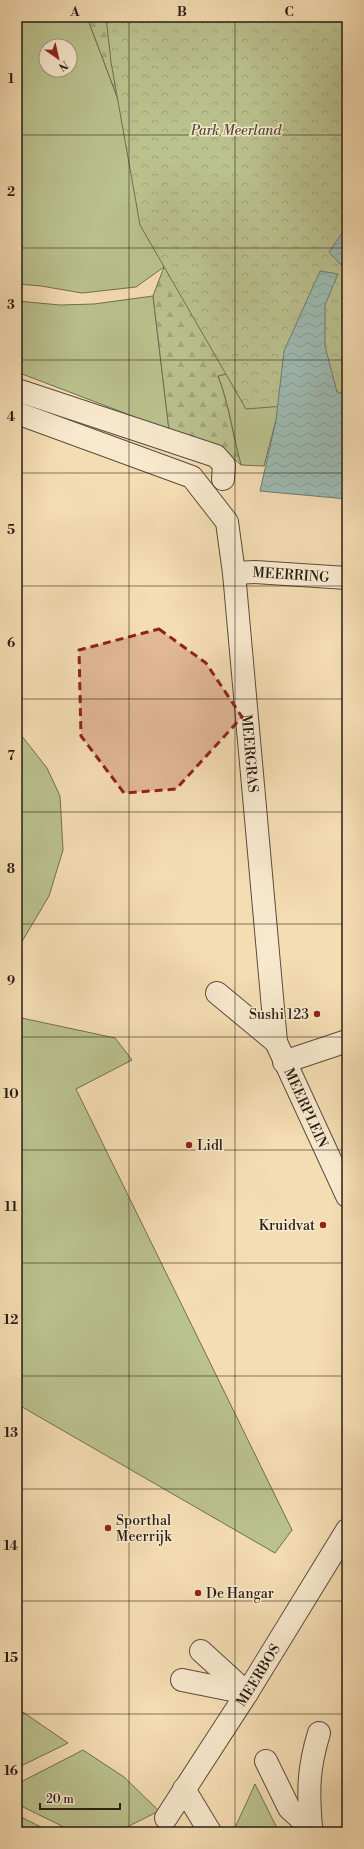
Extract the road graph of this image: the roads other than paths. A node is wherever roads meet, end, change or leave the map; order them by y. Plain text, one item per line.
1 (17, 390) edge
2 (17, 413) edge
3 (223, 479) dead end
4 (234, 573) junction
5 (347, 578) edge
6 (217, 993) dead end
7 (347, 1041) edge
8 (276, 1042) junction
9 (284, 1062) junction
10 (347, 1196) edge
11 (347, 1530) edge
12 (201, 1651) dead end
13 (182, 1680) dead end
14 (247, 1693) junction
15 (320, 1733) dead end
16 (266, 1761) dead end
17 (184, 1789) junction
18 (166, 1818) dead end
19 (312, 1830) edge
20 (210, 1832) edge

1 - 3 street
2 - 4 street, MEERGRAS
4 - 5 street, MEERRING
4 - 8 street, MEERGRAS
6 - 8 street
7 - 9 street
8 - 9 street, MEERPLEIN
9 - 10 street, MEERPLEIN
11 - 14 street, MEERBOS
12 - 14 street
13 - 14 street
14 - 17 street, MEERBOS
15 - 19 street
16 - 19 street
17 - 18 street, MEERBOS
17 - 20 street

